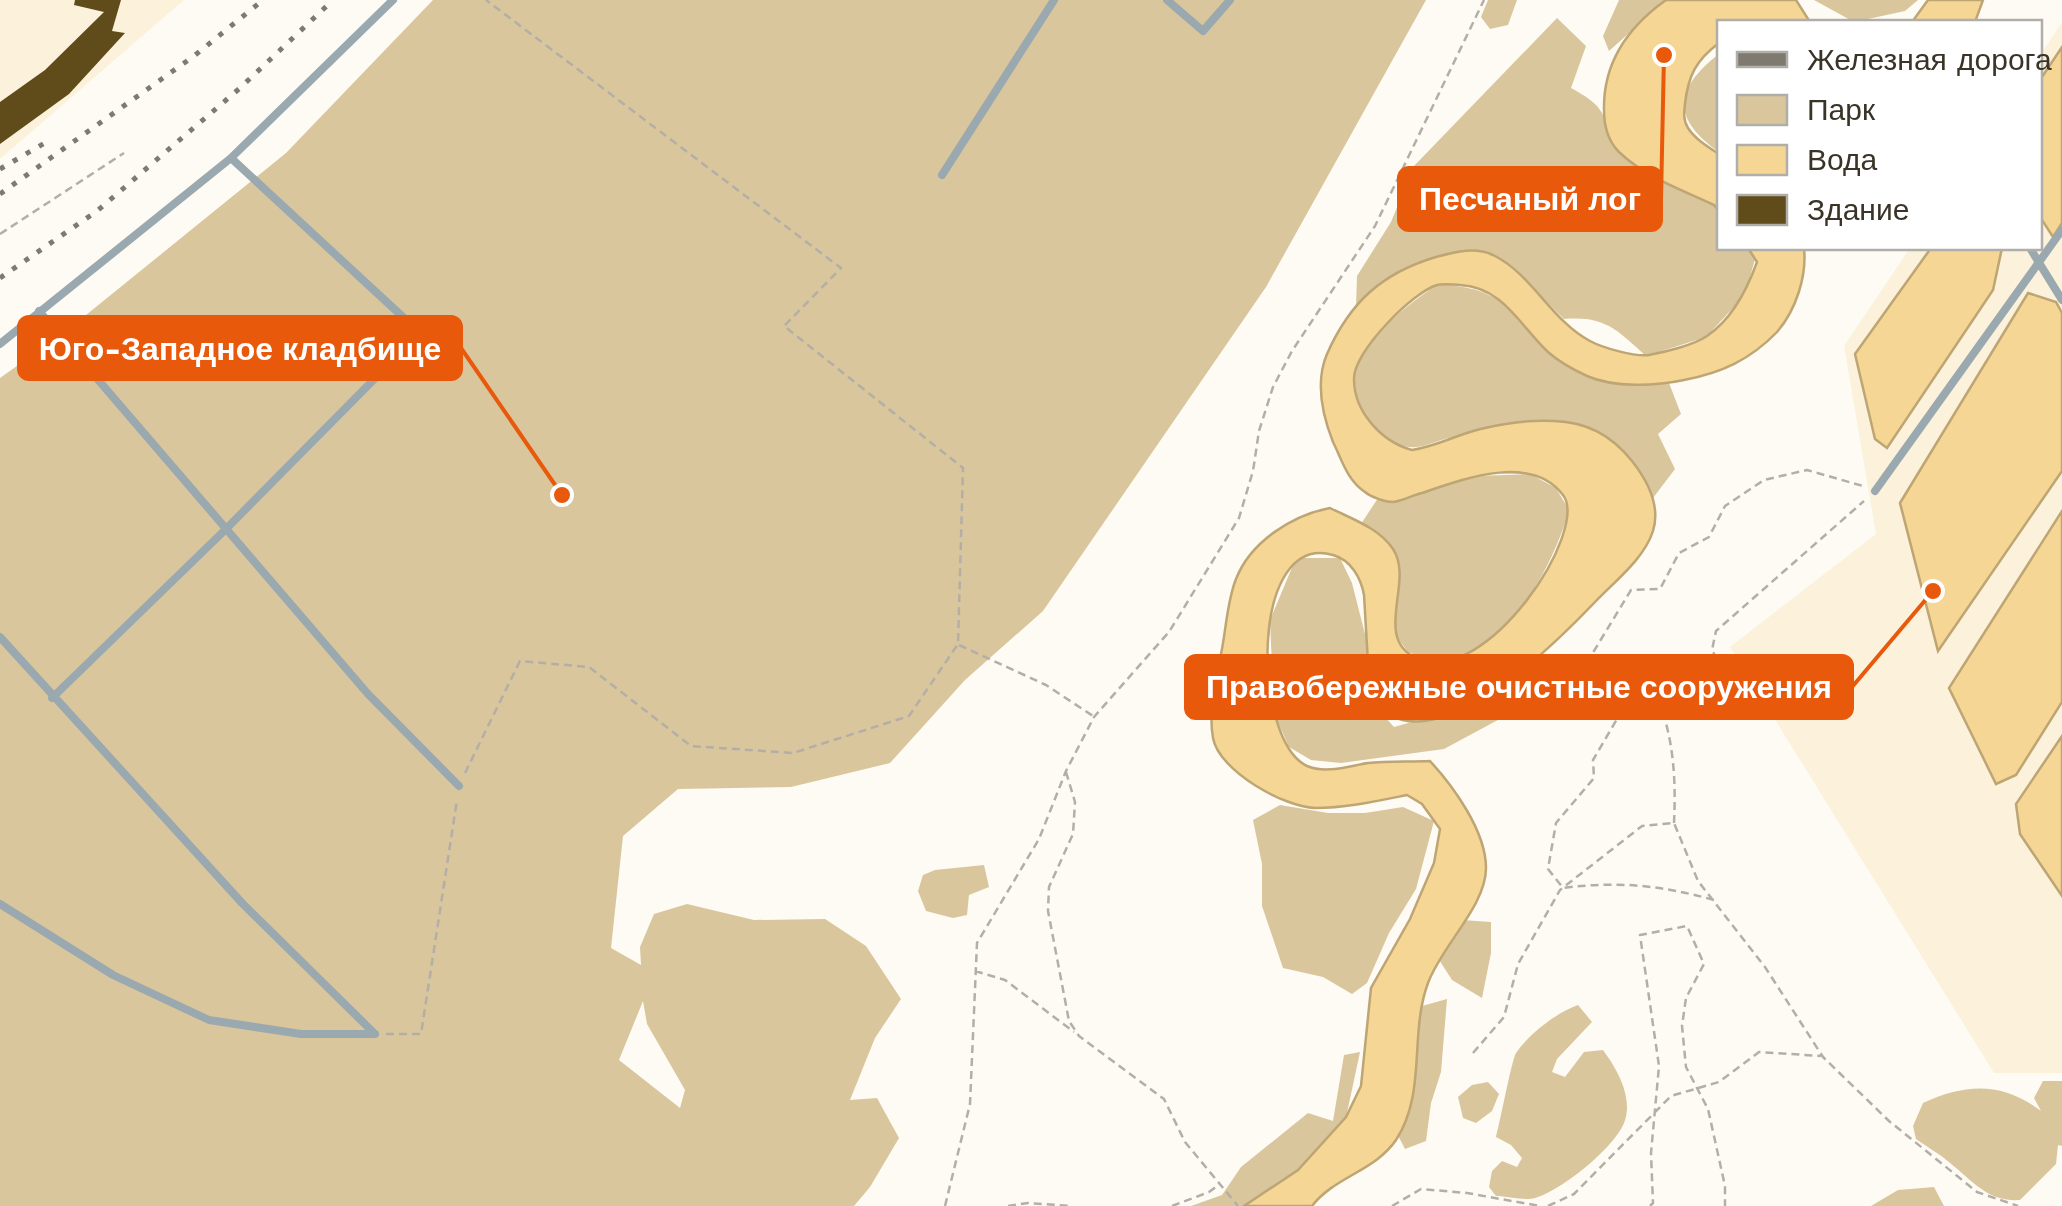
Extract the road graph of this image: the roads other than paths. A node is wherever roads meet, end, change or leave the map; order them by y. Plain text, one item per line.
1 (392, 0) edge
2 (1054, 0) edge
3 (1167, 0) edge
4 (1230, 0) edge
5 (231, 158) junction
6 (942, 175) dead end
7 (2062, 230) edge
8 (2031, 250) edge
9 (2039, 264) junction
10 (2062, 300) edge
11 (39, 311) junction
12 (0, 344) edge
13 (1875, 491) road end
14 (226, 529) junction
15 (0, 638) edge
16 (52, 698) junction
17 (459, 786) road end
18 (0, 904) edge

1 - 5 lane
2 - 6 lane
3 - 4 lane
5 - 11 lane
5 - 14 lane
7 - 9 lane
8 - 9 lane
9 - 10 lane
9 - 13 lane
11 - 12 lane
11 - 14 lane
14 - 16 lane
14 - 17 lane
15 - 16 lane
16 - 18 lane

